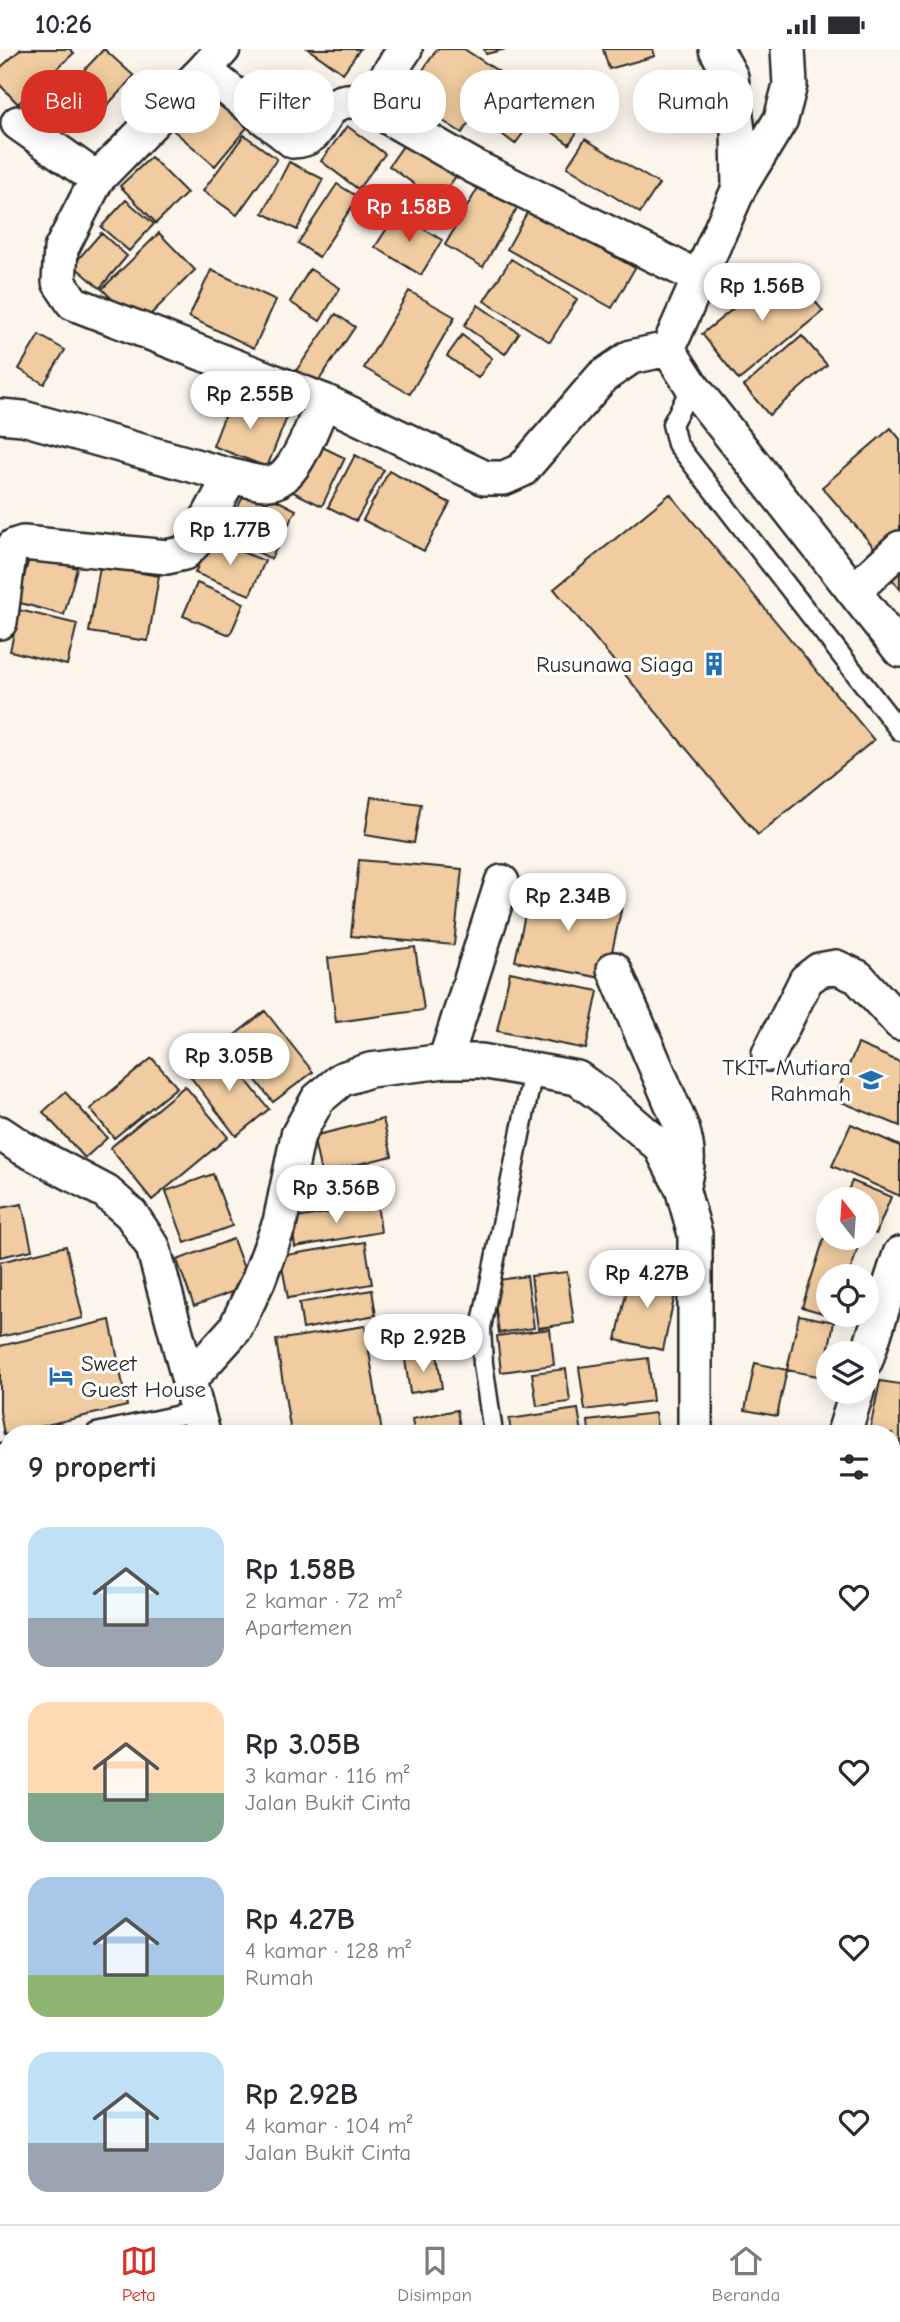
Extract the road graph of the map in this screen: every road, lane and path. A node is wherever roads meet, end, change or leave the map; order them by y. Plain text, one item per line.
1 (405, 49) edge
2 (716, 49) edge
3 (788, 49) edge
4 (213, 59) edge
5 (391, 70) edge
6 (348, 100) edge
7 (18, 123) dead end
8 (416, 133) edge
9 (97, 179) junction
10 (739, 188) junction
11 (700, 278) junction
12 (668, 349) junction
13 (692, 386) junction
14 (324, 401) junction
15 (0, 416) edge
16 (231, 476) junction
17 (900, 548) edge
18 (854, 591) junction
19 (0, 622) edge
20 (900, 650) edge
21 (900, 731) edge
22 (502, 882) dead end
23 (614, 969) dead end
24 (900, 1023) edge
25 (769, 1054) dead end
26 (445, 1061) junction
27 (533, 1070) junction
28 (0, 1133) edge
29 (682, 1188) junction
30 (900, 1254) edge
31 (872, 1341) edge
32 (190, 1379) junction
33 (853, 1404) edge
34 (200, 1422) edge
35 (172, 1425) edge
36 (492, 1425) edge
37 (695, 1425) edge
38 (846, 1425) edge

1 - 5 street
2 - 10 street
3 - 10 street
4 - 6 street
4 - 9 street
7 - 9 street
8 - 11 street
9 - 14 street
10 - 11 street
11 - 12 street
12 - 13 street
12 - 14 street
13 - 18 street
13 - 21 lane
14 - 16 street
15 - 16 street
16 - 19 street
17 - 18 street
18 - 20 street
22 - 26 street
23 - 29 street
24 - 25 street
26 - 27 street
26 - 32 street
27 - 29 street
27 - 36 lane
28 - 32 street
29 - 37 street
30 - 31 street
32 - 34 street
33 - 38 street
34 - 35 lane

